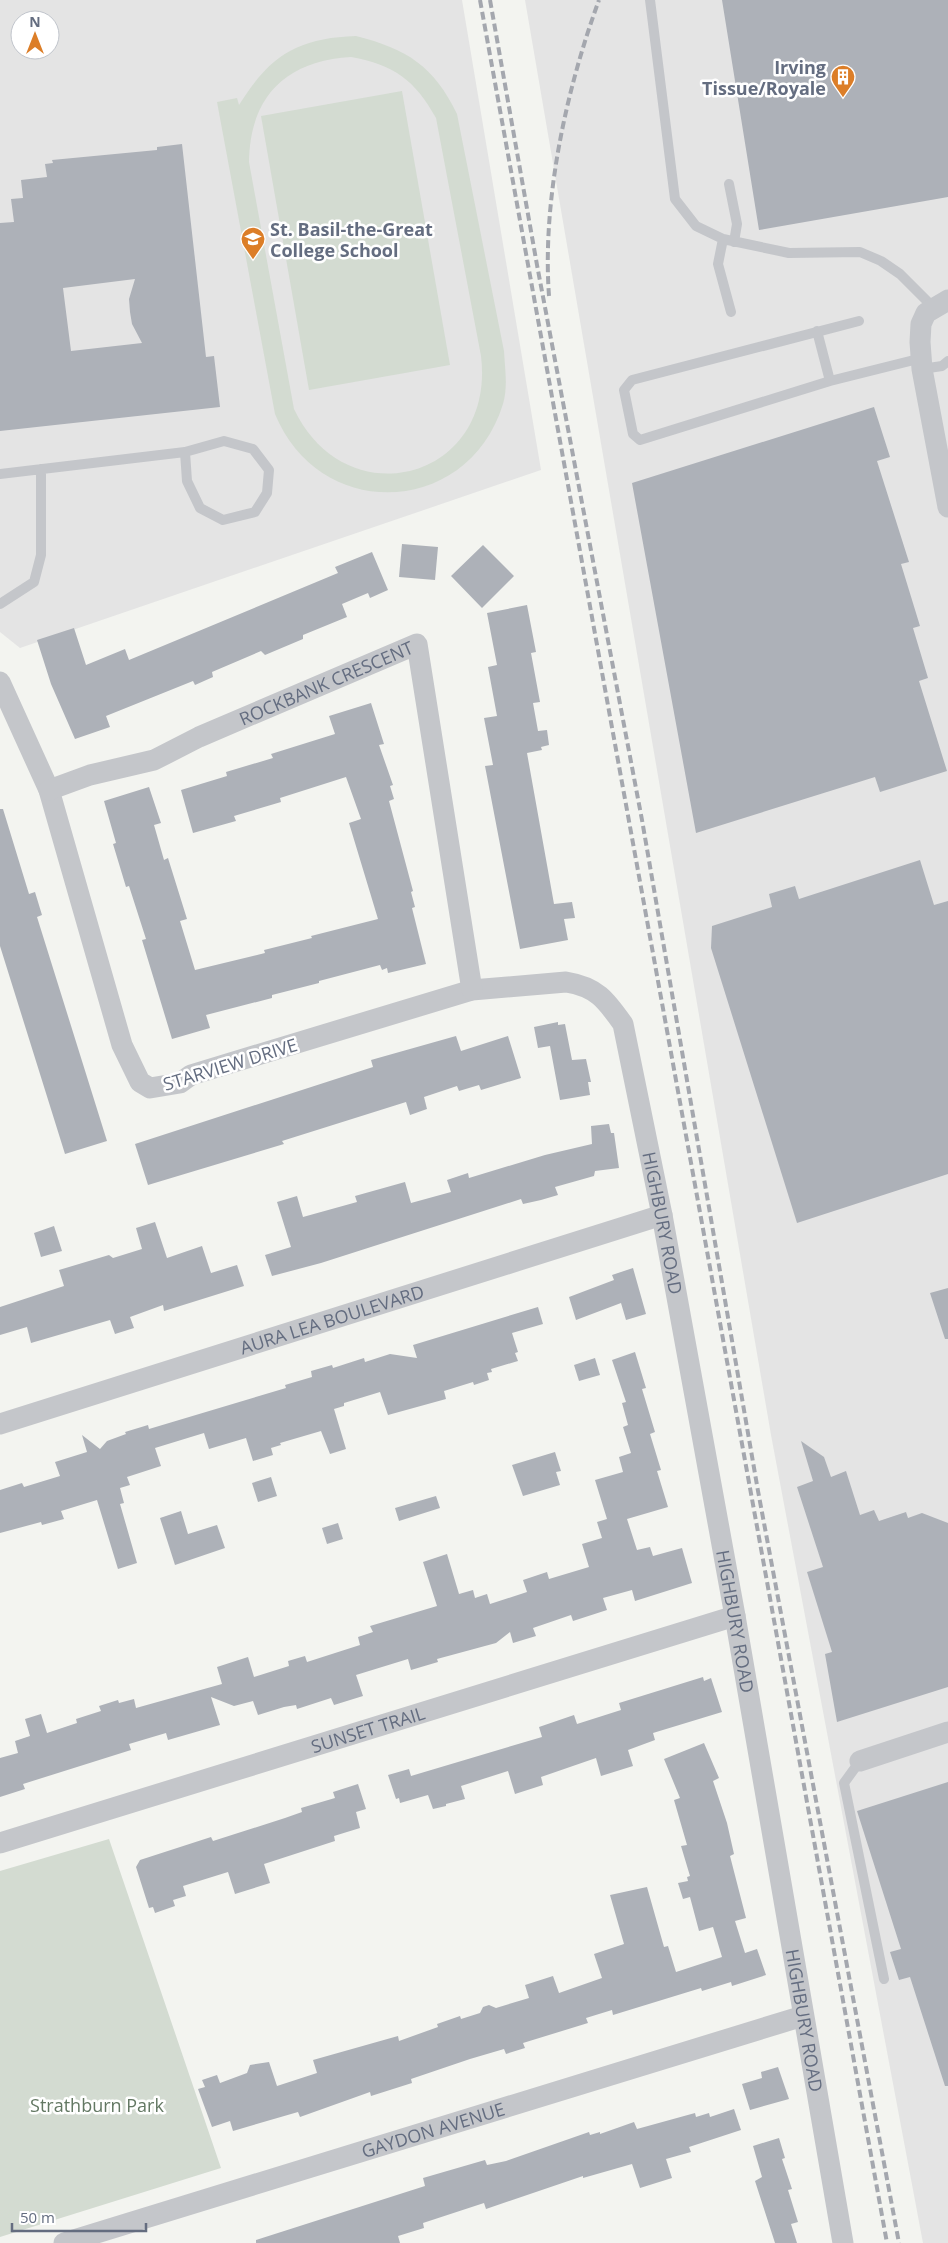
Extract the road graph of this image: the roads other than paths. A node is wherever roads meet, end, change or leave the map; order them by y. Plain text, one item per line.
1 (650, 0) edge
2 (729, 184) dead end
3 (723, 239) junction
4 (734, 242) junction
5 (941, 304) edge
6 (731, 312) dead end
7 (859, 321) dead end
8 (817, 332) junction
9 (948, 361) edge
10 (922, 363) junction
11 (830, 381) junction
12 (185, 452) junction
13 (41, 469) junction
14 (0, 474) edge
15 (948, 507) edge
16 (0, 604) edge
17 (0, 682) edge
18 (49, 790) junction
19 (472, 990) junction
20 (610, 1005) joint
21 (662, 1215) junction
22 (0, 1424) edge
23 (734, 1616) junction
24 (948, 1732) edge
25 (860, 1761) joint
26 (0, 1843) edge
27 (884, 1979) dead end
28 (803, 2016) junction
29 (64, 2243) edge
30 (843, 2243) edge

1 - 3 lane
2 - 4 lane
3 - 4 lane
3 - 6 lane
4 - 5 lane
5 - 10 street
7 - 8 lane
8 - 11 lane
8 - 11 lane
9 - 10 lane
10 - 11 lane
10 - 15 street
12 - 12 lane
12 - 13 lane
13 - 14 lane
13 - 16 lane
17 - 18 street, STARVIEW DRIVE
18 - 19 street, STARVIEW DRIVE
18 - 19 street, ROCKBANK CRESCENT
19 - 20 street, STARVIEW DRIVE
20 - 21 street, HIGHBURY ROAD
21 - 22 street, AURA LEA BOULEVARD
21 - 23 street, HIGHBURY ROAD
23 - 26 street, SUNSET TRAIL
23 - 28 street, HIGHBURY ROAD
24 - 25 street
25 - 27 lane
28 - 29 street, GAYDON AVENUE
28 - 30 street, HIGHBURY ROAD

